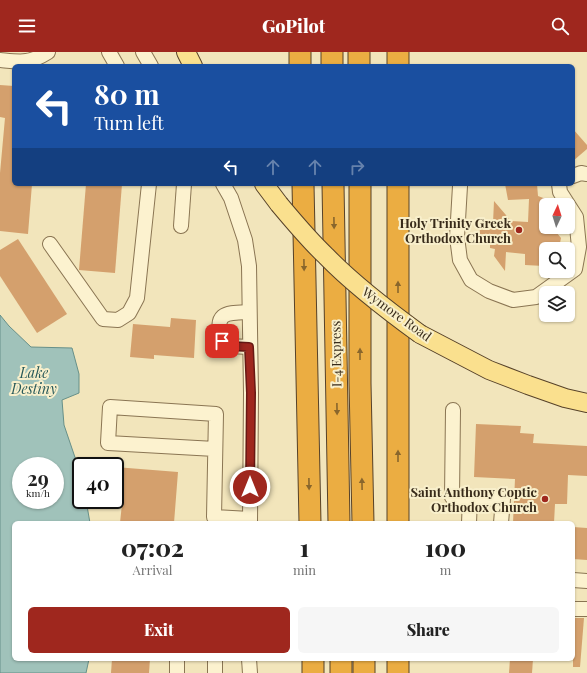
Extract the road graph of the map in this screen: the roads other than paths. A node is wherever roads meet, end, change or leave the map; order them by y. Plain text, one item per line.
1 (48, 52) edge
2 (109, 52) edge
3 (143, 52) edge
4 (186, 52) edge
5 (300, 52) edge
6 (332, 52) edge
7 (359, 52) edge
8 (398, 52) edge
9 (0, 60) edge
10 (116, 64) edge
11 (150, 64) edge
12 (192, 64) edge
13 (300, 64) edge
14 (332, 64) edge
15 (359, 64) edge
16 (398, 64) edge
17 (587, 174) edge
18 (575, 175) edge
19 (149, 186) edge
20 (184, 186) edge
21 (224, 186) edge
22 (266, 186) edge
23 (303, 186) edge
24 (333, 186) edge
25 (360, 186) edge
26 (398, 186) edge
27 (460, 186) dead end
28 (559, 186) edge
29 (181, 226) dead end
30 (50, 244) dead end
31 (581, 269) edge
32 (249, 312) junction
33 (249, 347) junction
34 (587, 403) edge
35 (453, 410) dead end
36 (215, 449) junction
37 (470, 498) junction
38 (214, 520) edge
39 (250, 521) edge
40 (310, 521) edge
41 (339, 521) edge
42 (363, 521) edge
43 (398, 521) edge
44 (469, 521) edge
45 (501, 521) edge
46 (575, 580) edge
47 (587, 581) edge
48 (575, 609) edge
49 (587, 610) edge
50 (177, 661) edge
51 (215, 661) edge
52 (249, 661) edge
53 (312, 661) edge
54 (341, 661) edge
55 (364, 661) edge
56 (398, 661) edge
57 (177, 673) edge
58 (215, 673) edge
59 (250, 673) edge
60 (313, 673) edge
61 (341, 673) edge
62 (364, 673) edge
63 (398, 673) edge

1 - 9 street
2 - 10 street
3 - 11 street
4 - 12 main road
5 - 13 highway
6 - 14 highway
7 - 15 highway
8 - 16 highway
17 - 18 street
19 - 30 street
20 - 29 street
21 - 32 street
22 - 34 main road, Wymore Road, bridge
23 -> 40 highway
24 -> 41 highway, I-4 Express
42 -> 25 highway, I-4 Express
43 -> 26 highway
27 - 31 street
28 - 31 street
32 - 33 street
32 - 33 street
33 - 39 street
35 - 37 street
36 - 36 street
36 - 38 street
37 - 44 street
37 - 45 street
38 - 39 street
46 - 47 street
48 - 49 street
50 - 57 street
51 - 58 street
52 - 59 street
53 - 60 highway
54 - 61 highway
55 - 62 highway
56 - 63 highway

